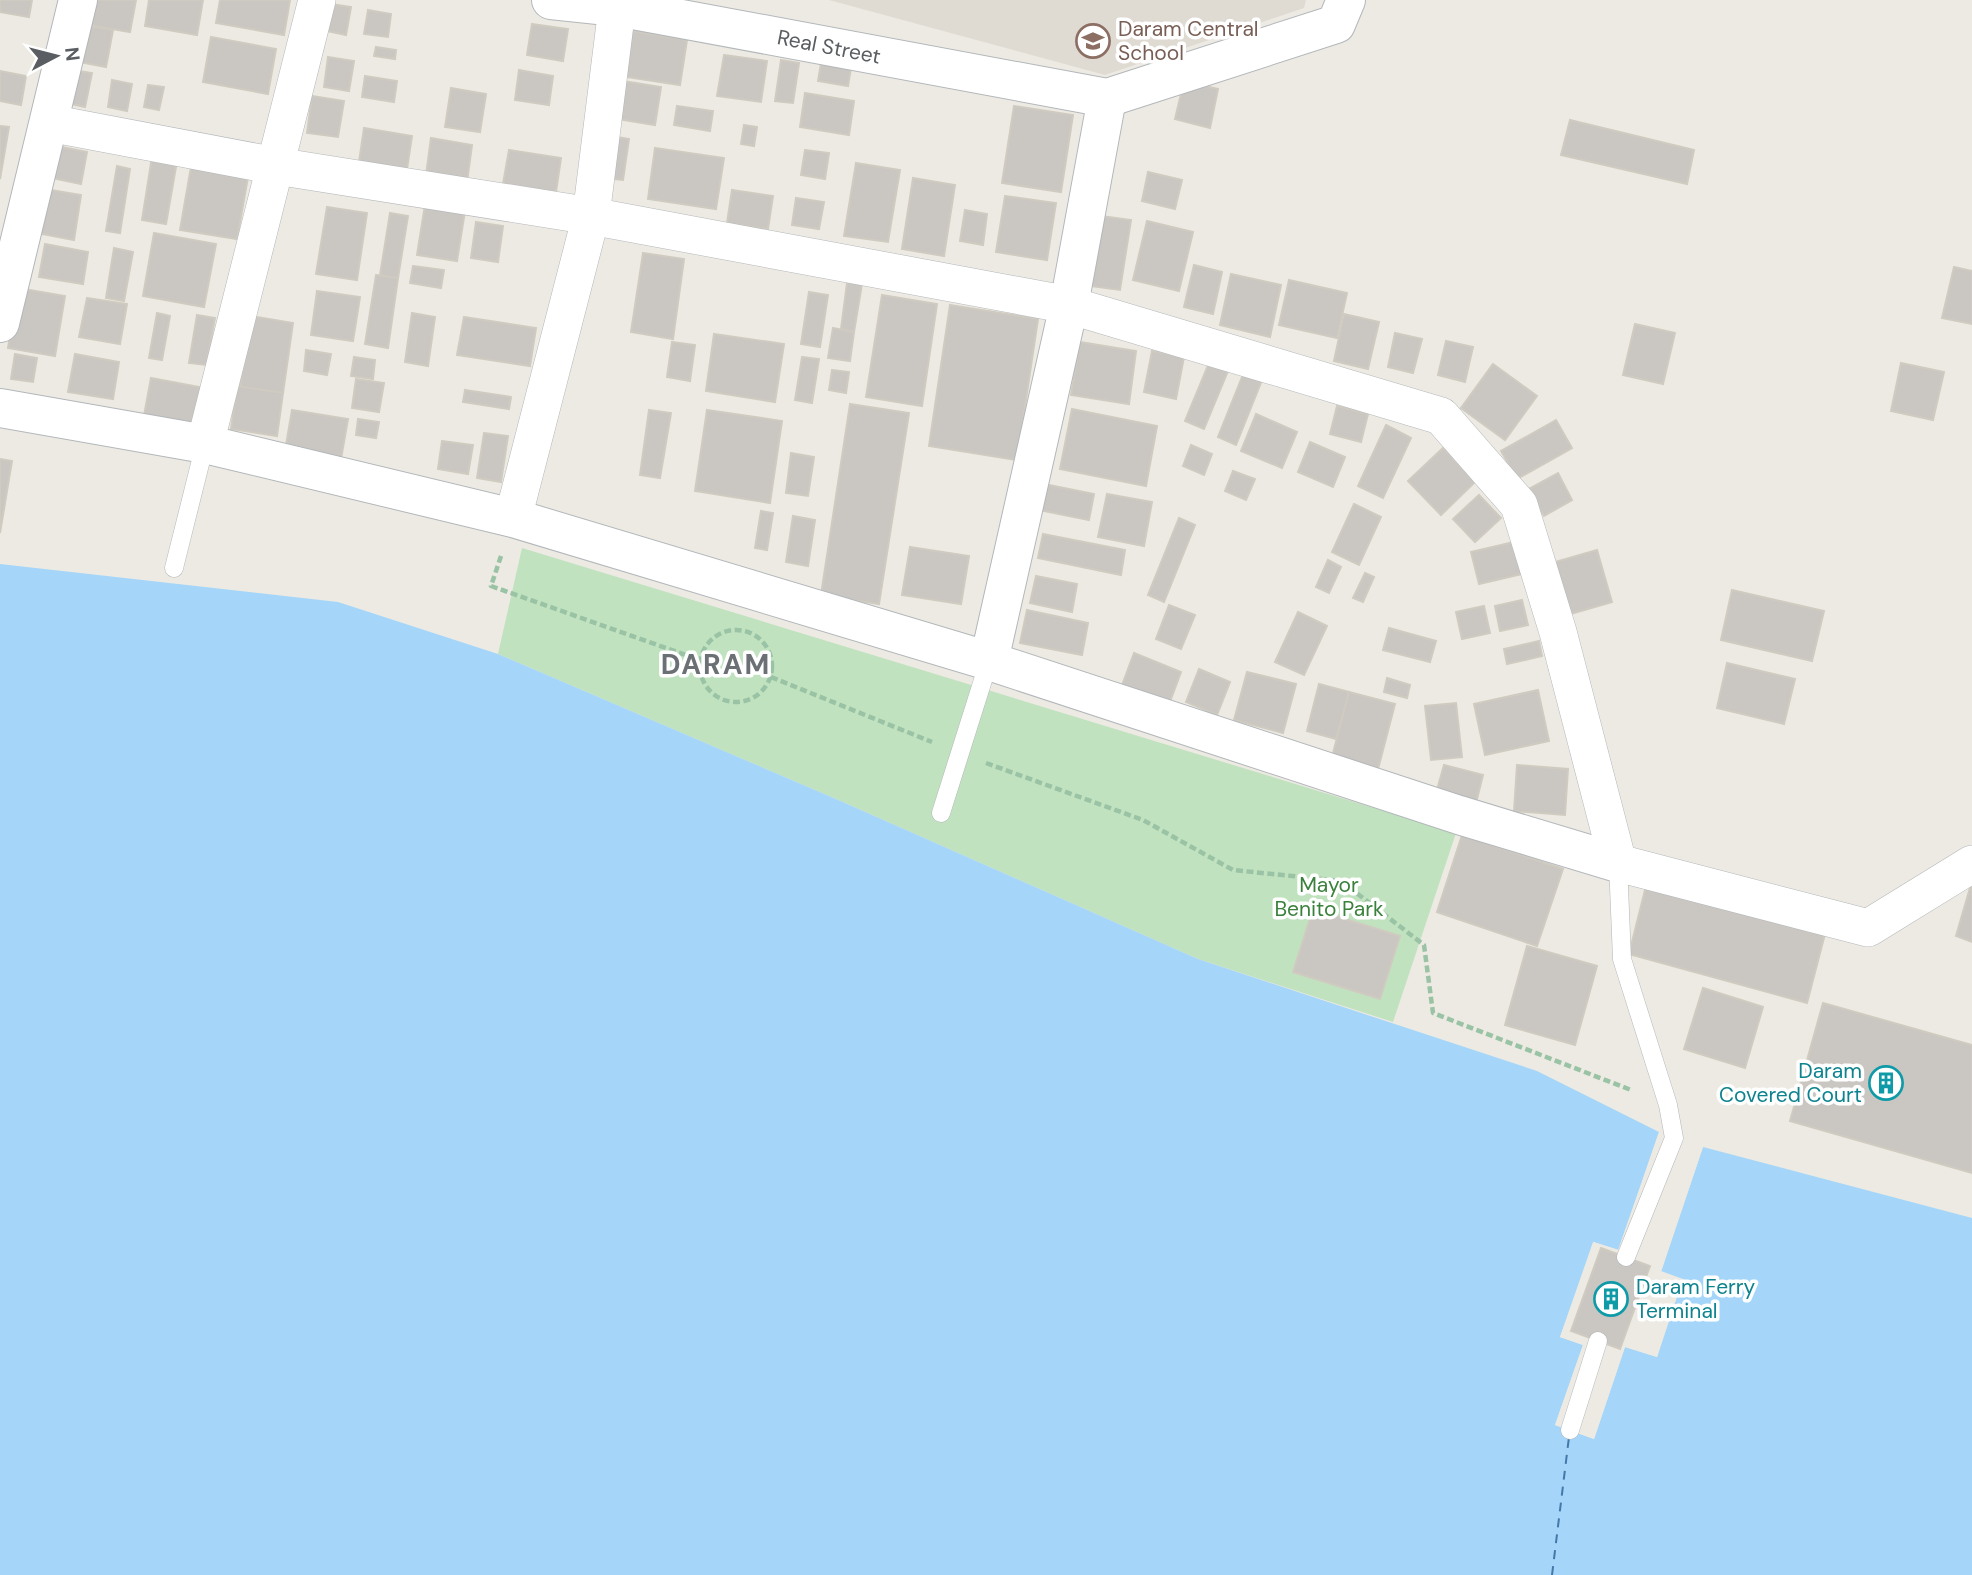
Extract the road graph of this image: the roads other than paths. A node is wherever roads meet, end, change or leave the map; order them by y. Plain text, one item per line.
1 (78, 0) edge
2 (317, 0) edge
3 (551, 0) edge
4 (1346, 0) edge
5 (617, 3) edge
6 (1107, 98) junction
7 (49, 123) junction
8 (276, 166) junction
9 (592, 216) junction
10 (1069, 305) junction
11 (0, 323) edge
12 (0, 408) edge
13 (205, 444) junction
14 (513, 518) junction
15 (174, 568) dead end
16 (989, 661) junction
17 (941, 813) dead end
18 (1618, 863) junction
19 (1972, 864) edge
20 (1626, 1257) dead end
21 (1598, 1341) dead end
22 (1570, 1430) dead end

1 - 7 street
2 - 8 street
3 - 5 street, Real Street
4 - 6 street
5 - 6 street, Real Street
5 - 9 street
6 - 10 street
7 - 8 street
7 - 11 street
8 - 9 street
8 - 13 street
9 - 10 street
9 - 14 street
10 - 16 street
10 - 18 street
12 - 13 street
13 - 14 street
13 - 15 lane
14 - 16 street
16 - 17 lane
16 - 18 street
18 - 19 street
18 - 20 lane
21 - 22 lane

